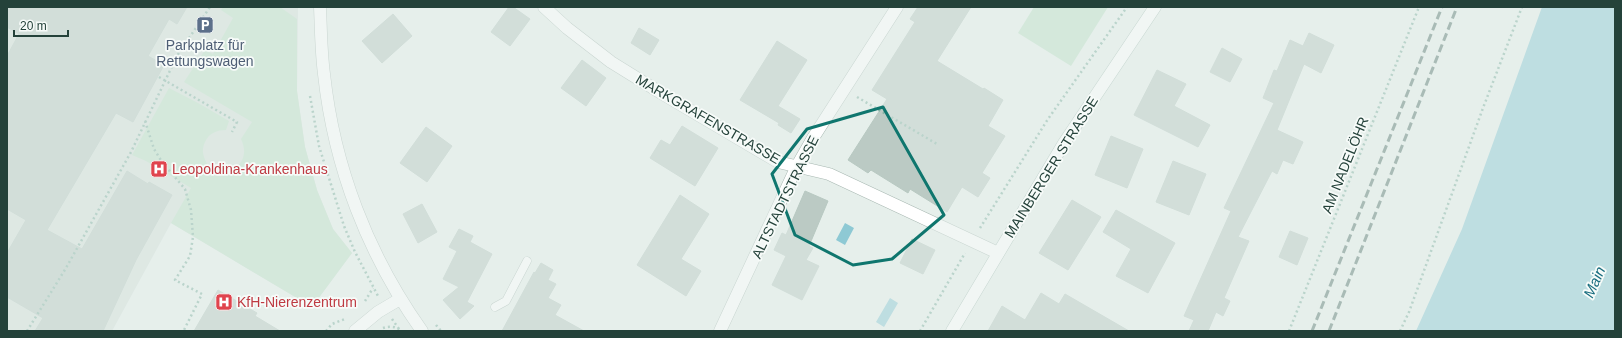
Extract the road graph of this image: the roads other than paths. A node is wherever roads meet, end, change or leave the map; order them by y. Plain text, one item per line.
1 (320, 7) edge
2 (544, 7) edge
3 (897, 7) edge
4 (1156, 7) edge
5 (797, 166) junction
6 (998, 253) junction
7 (527, 261) dead end
8 (400, 299) junction
9 (495, 307) dead end
10 (355, 331) edge
11 (422, 331) edge
12 (720, 331) edge
13 (952, 331) edge

1 - 8 street
2 - 5 street, MARKGRAFENSTRASSE
3 - 5 street, ALTSTADTSTRASSE
4 - 6 street, MAINBERGER STRASSE
5 - 6 street, MARKGRAFENSTRASSE
5 - 12 street, ALTSTADTSTRASSE
6 - 13 street, MAINBERGER STRASSE
7 - 9 lane
8 - 10 street
8 - 11 street

